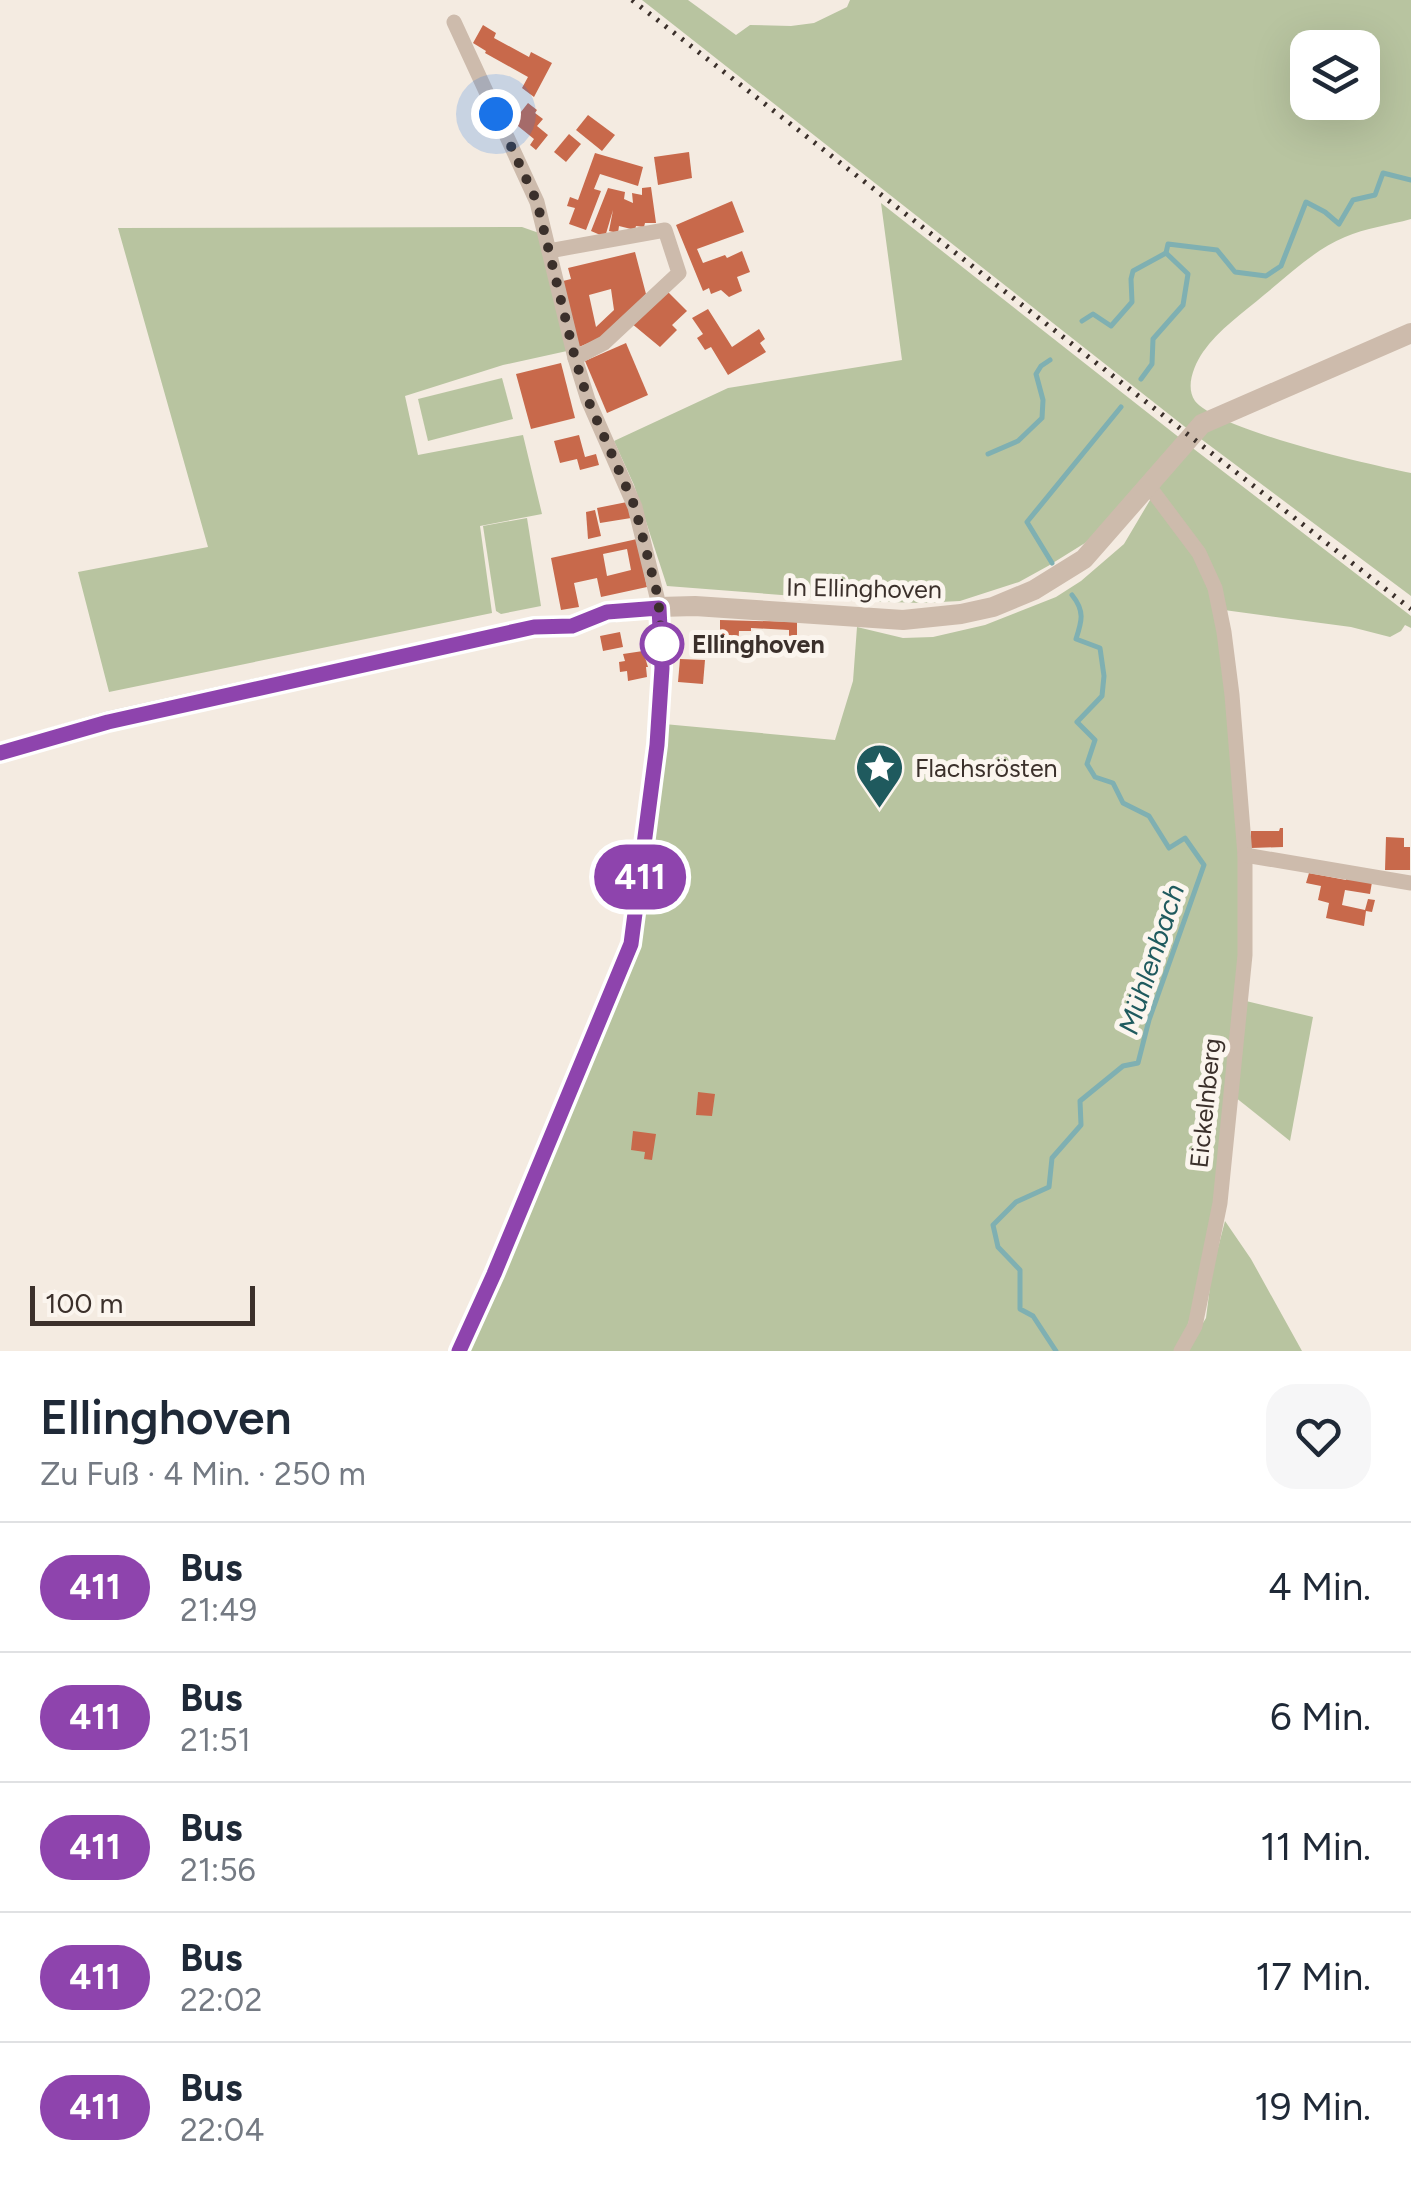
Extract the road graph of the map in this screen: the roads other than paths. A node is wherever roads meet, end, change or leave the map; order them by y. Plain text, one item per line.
1 (454, 22) dead end
2 (549, 251) junction
3 (1411, 333) edge
4 (575, 358) junction
5 (1148, 485) junction
6 (659, 608) junction
7 (0, 752) edge
8 (1245, 855) junction
9 (1411, 883) edge
10 (459, 1351) edge
11 (1181, 1351) edge

1 - 2 street
2 - 4 street
2 - 4 street
3 - 5 street
4 - 6 street
5 - 6 street, In Ellinghoven
5 - 8 street, Eickelnberg
6 - 7 street, In Ellinghoven
6 - 10 street
8 - 9 street
8 - 11 street, Eickelnberg

